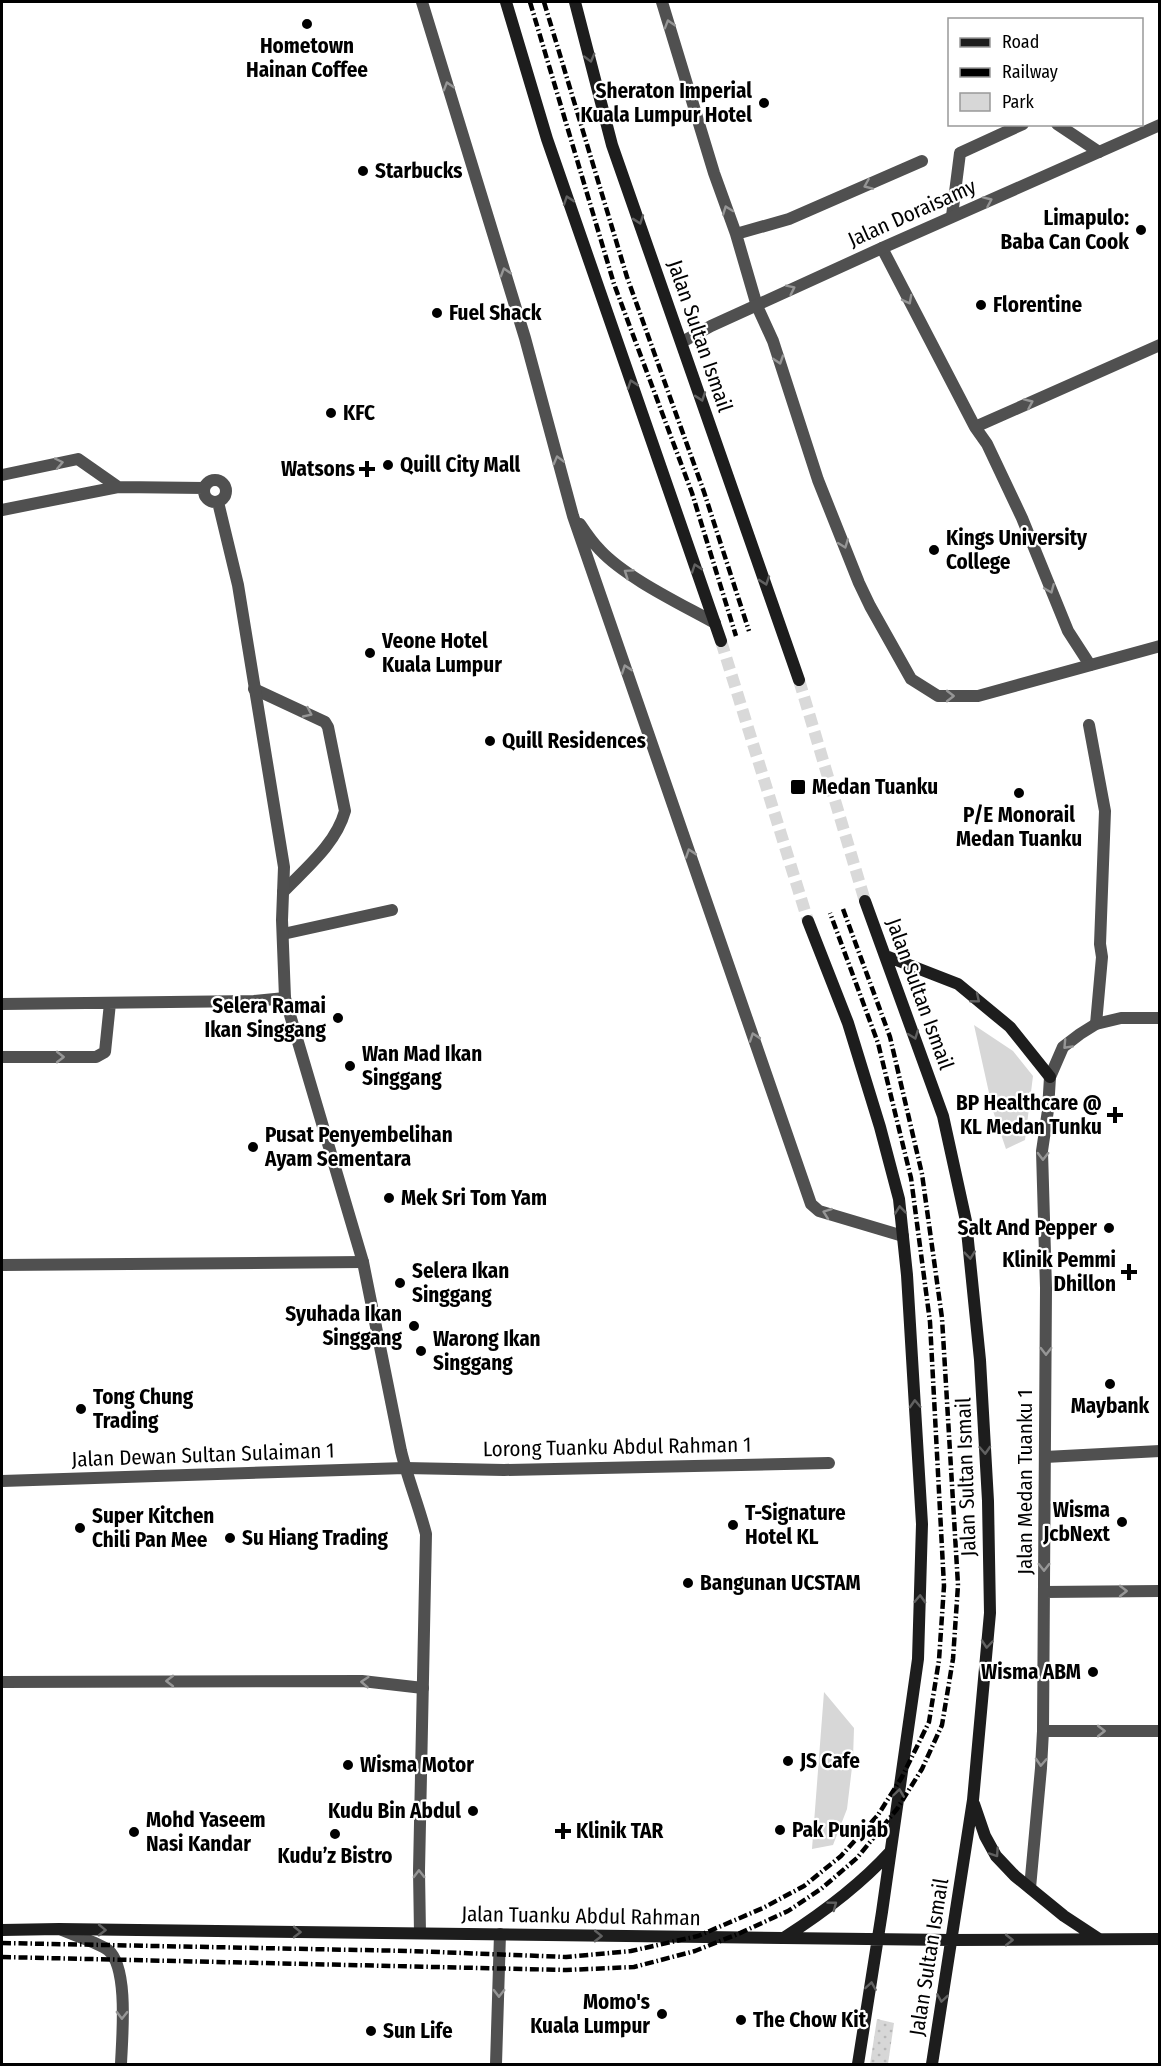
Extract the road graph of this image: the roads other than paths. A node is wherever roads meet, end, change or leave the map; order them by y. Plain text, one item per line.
1 (422, 2) edge
2 (506, 2) edge
3 (575, 2) edge
4 (662, 2) edge
5 (1160, 125) edge
6 (1019, 126) edge
7 (1060, 126) edge
8 (1099, 152) junction
9 (922, 161) dead end
10 (952, 216) junction
11 (736, 234) junction
12 (882, 248) junction
13 (757, 306) junction
14 (682, 342) junction
15 (1160, 345) edge
16 (975, 427) junction
17 (2, 476) edge
18 (118, 487) junction
19 (204, 488) junction
20 (218, 502) junction
21 (2, 510) edge
22 (573, 516) junction
23 (715, 623) junction
24 (721, 641) tunnel mouth
25 (1160, 646) edge
26 (1090, 665) junction
27 (799, 680) tunnel mouth
28 (254, 689) junction
29 (1089, 725) dead end
30 (283, 892) junction
31 (865, 901) tunnel mouth
32 (392, 910) dead end
33 (808, 921) tunnel mouth
34 (283, 934) junction
35 (886, 956) junction
36 (285, 998) junction
37 (110, 1003) junction
38 (2, 1004) edge
39 (1160, 1018) edge
40 (1096, 1024) junction
41 (2, 1057) edge
42 (1050, 1077) junction
43 (903, 1236) junction
44 (363, 1262) junction
45 (2, 1265) edge
46 (1160, 1451) edge
47 (1045, 1457) junction
48 (829, 1463) dead end
49 (405, 1468) junction
50 (2, 1481) edge
51 (1160, 1591) edge
52 (1044, 1592) junction
53 (2, 1682) edge
54 (423, 1688) junction
55 (1043, 1731) junction
56 (1160, 1731) edge
57 (973, 1800) junction
58 (890, 1851) junction
59 (1030, 1888) junction
60 (59, 1929) junction
61 (2, 1930) edge
62 (420, 1933) junction
63 (500, 1934) junction
64 (784, 1938) junction
65 (878, 1939) junction
66 (1099, 1939) junction
67 (951, 1940) junction
68 (1160, 1940) edge
69 (121, 2064) edge
70 (496, 2064) edge
71 (858, 2064) edge
72 (932, 2064) edge

22 -> 1 street
23 -> 2 main road
3 -> 14 main road, Jalan Sultan Ismail
11 -> 4 street
5 - 8 street, Jalan Doraisamy
6 - 10 street
7 - 8 street
10 -> 8 street, Jalan Doraisamy
9 -> 11 street
10 - 12 street, Jalan Doraisamy
11 - 13 street
13 -> 12 street, Jalan Doraisamy
12 -> 16 street
13 - 14 street, Jalan Doraisamy
13 -> 26 street
14 -> 27 main road, Jalan Sultan Ismail
16 -> 15 street
16 -> 26 street
17 -> 18 street
18 - 19 street
18 - 21 street
19 - 20 street
19 - 20 street
20 - 28 street
23 -> 22 street
43 -> 22 street
23 - 24 main road
25 - 26 street
28 - 30 street
28 -> 30 street
29 - 40 street
30 - 34 street
31 - 35 main road, Jalan Sultan Ismail
32 - 34 street
43 -> 33 main road
34 - 36 street
35 -> 42 main road
35 -> 57 main road, Jalan Sultan Ismail
36 - 37 street
36 - 44 street
37 - 38 street
41 -> 37 street
39 - 40 street
40 -> 42 street, Jalan Medan Tuanku 1
42 -> 47 street, Jalan Medan Tuanku 1
58 -> 43 main road
44 - 45 street
44 - 49 street
46 - 47 street
47 -> 52 street, Jalan Medan Tuanku 1
48 - 49 street, Lorong Tuanku Abdul Rahman 1
49 - 50 street, Jalan Dewan Sultan Sulaiman 1
49 - 54 street
52 -> 51 street
52 - 55 street, Jalan Medan Tuanku 1
54 -> 53 street
62 -> 54 street
55 -> 56 street
55 -> 59 street, Jalan Medan Tuanku 1
57 -> 59 main road
57 - 67 main road, Jalan Sultan Ismail
64 -> 58 main road
58 - 65 main road
59 - 66 main road
60 - 61 main road, Jalan Tuanku Abdul Rahman
60 -> 62 main road, Jalan Tuanku Abdul Rahman
60 -> 69 street
62 - 63 main road, Jalan Tuanku Abdul Rahman
63 -> 64 main road, Jalan Tuanku Abdul Rahman
63 -> 70 street
64 - 65 main road, Jalan Tuanku Abdul Rahman
65 - 67 main road, Jalan Tuanku Abdul Rahman
71 -> 65 main road
67 -> 66 main road, Jalan Tuanku Abdul Rahman
66 - 68 main road, Jalan Tuanku Abdul Rahman
67 -> 72 main road, Jalan Sultan Ismail

